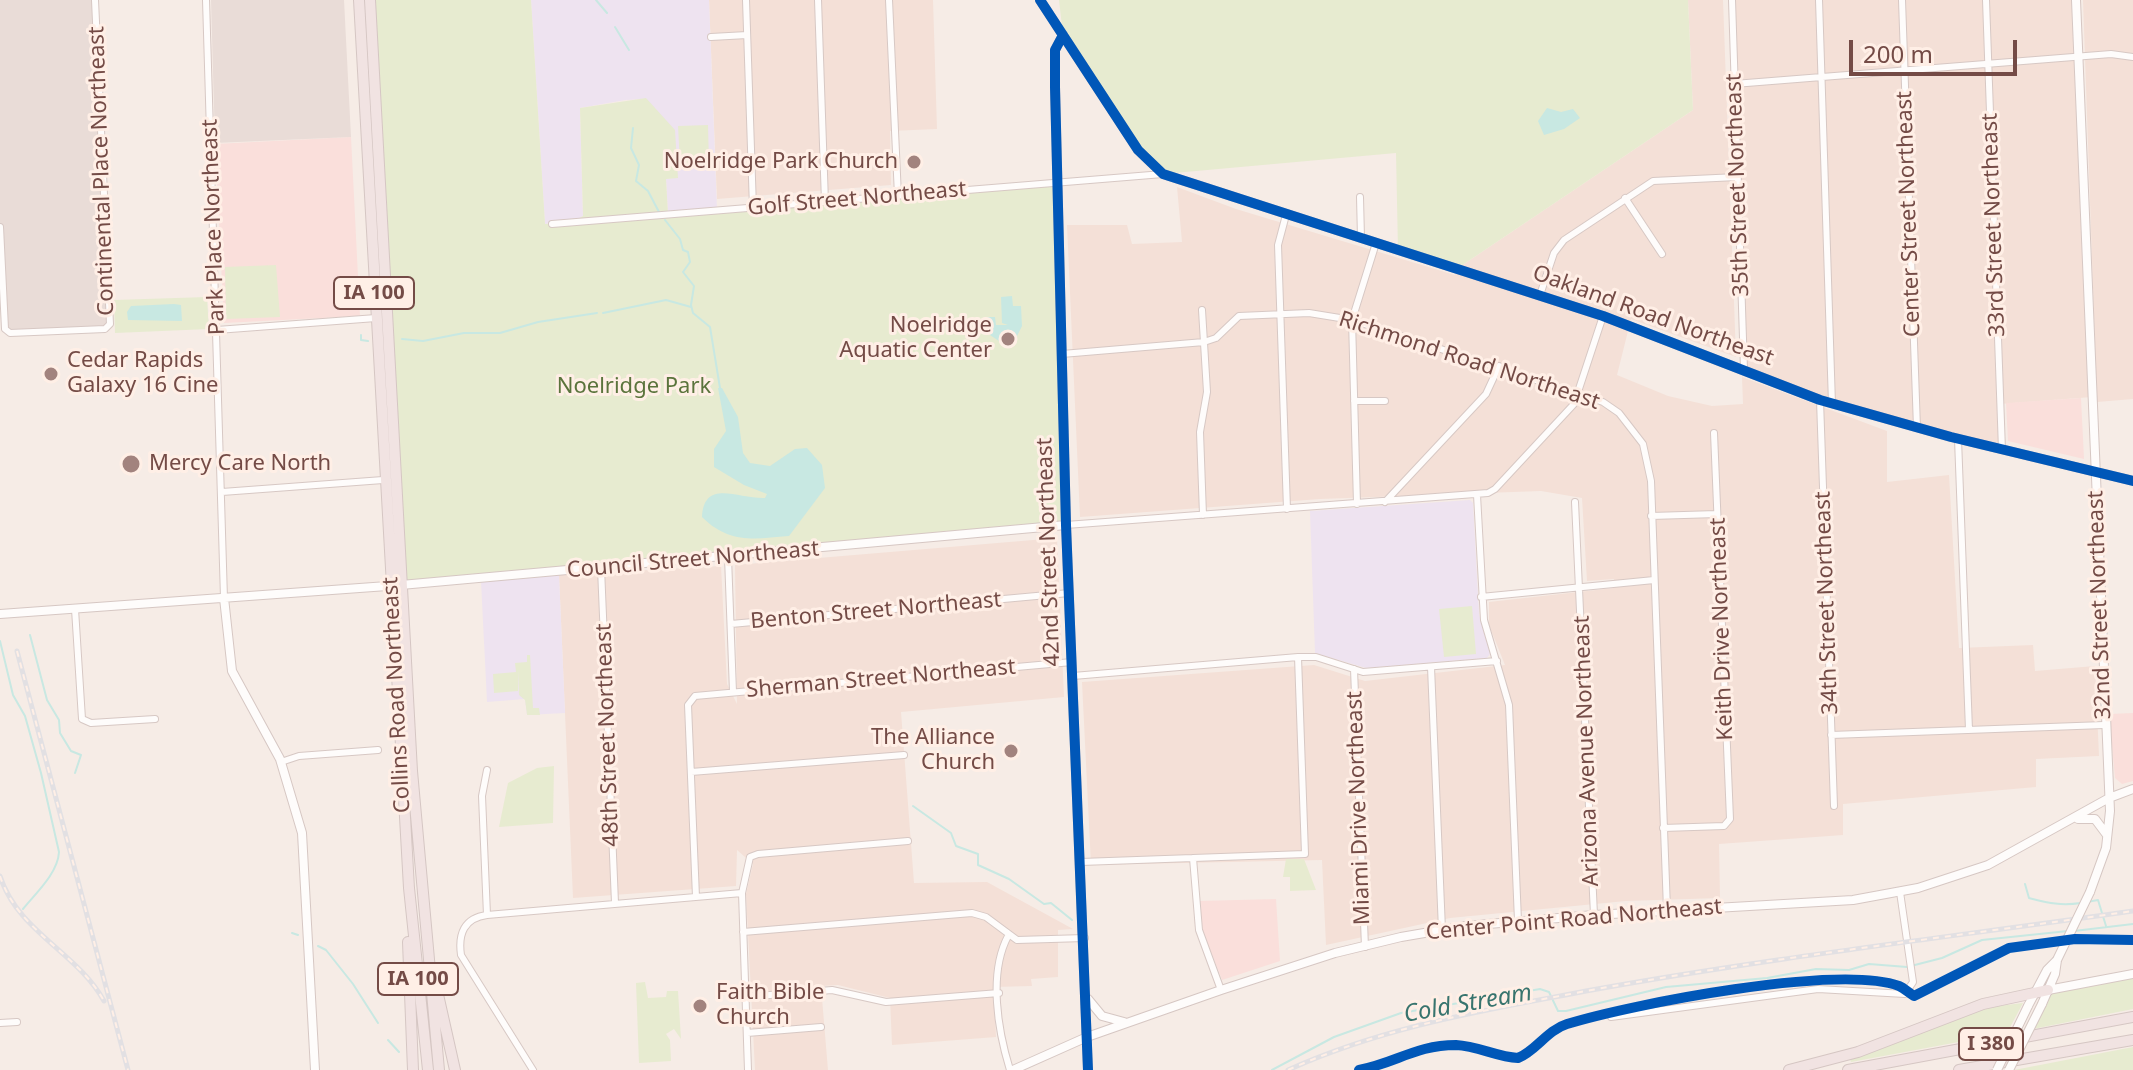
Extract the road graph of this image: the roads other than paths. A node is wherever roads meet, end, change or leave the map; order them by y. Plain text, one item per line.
1 (95, 0) edge
2 (206, 0) edge
3 (359, 0) edge
4 (370, 0) edge
5 (746, 0) edge
6 (818, 0) edge
7 (889, 0) edge
8 (1040, 0) edge
9 (1732, 0) edge
10 (1819, 0) edge
11 (1902, 0) edge
12 (1986, 0) edge
13 (2076, 0) edge
14 (747, 35) junction
15 (1063, 35) junction
16 (711, 37) dead end
17 (2078, 57) junction
18 (2133, 57) edge
19 (1988, 63) junction
20 (1904, 71) junction
21 (1822, 76) junction
22 (1734, 84) junction
23 (1163, 174) junction
24 (1737, 177) junction
25 (1059, 183) junction
26 (898, 196) junction
27 (1360, 197) dead end
28 (1625, 198) junction
29 (825, 202) junction
30 (753, 208) junction
31 (1286, 215) junction
32 (552, 224) dead end
33 (0, 227) edge
34 (1361, 238) junction
35 (1376, 243) junction
36 (1662, 254) dead end
37 (1540, 295) junction
38 (1202, 310) dead end
39 (1281, 314) junction
40 (1603, 316) junction
41 (376, 318) junction
42 (1352, 320) junction
43 (217, 330) junction
44 (1204, 342) junction
45 (1062, 354) junction
46 (1499, 366) junction
47 (1744, 369) junction
48 (1580, 392) junction
49 (1820, 400) junction
50 (1354, 401) junction
51 (1385, 401) dead end
52 (1832, 404) junction
53 (394, 416) junction
54 (1917, 428) junction
55 (1714, 433) dead end
56 (1958, 439) junction
57 (2002, 450) junction
58 (2094, 472) junction
59 (383, 480) junction
60 (2133, 481) edge
61 (222, 492) junction
62 (1477, 495) junction
63 (1385, 502) junction
64 (1575, 502) dead end
65 (1357, 504) junction
66 (1287, 509) junction
67 (1717, 514) junction
68 (1203, 515) junction
69 (1651, 516) junction
70 (1066, 525) junction
71 (728, 557) junction
72 (601, 568) junction
73 (1654, 580) junction
74 (396, 585) junction
75 (1581, 587) junction
76 (1069, 593) junction
77 (1481, 597) junction
78 (224, 598) junction
79 (75, 609) junction
80 (0, 614) edge
81 (731, 624) junction
82 (1298, 657) junction
83 (1497, 661) junction
84 (1072, 662) junction
85 (1431, 667) junction
86 (1354, 669) junction
87 (1073, 676) junction
88 (733, 692) junction
89 (155, 719) dead end
90 (2104, 725) junction
91 (1969, 730) junction
92 (1831, 735) junction
93 (378, 750) dead end
94 (904, 755) dead end
95 (281, 762) junction
96 (487, 770) dead end
97 (691, 772) junction
98 (2133, 789) edge
99 (2109, 798) junction
100 (1834, 806) dead end
101 (2069, 820) junction
102 (1663, 828) junction
103 (2108, 838) junction
104 (908, 841) dead end
105 (417, 843) junction
106 (1193, 858) junction
107 (1081, 862) junction
108 (409, 888) junction
109 (1900, 892) junction
110 (742, 893) junction
111 (696, 897) junction
112 (615, 903) junction
113 (1667, 909) junction
114 (487, 915) junction
115 (1594, 915) junction
116 (1518, 921) junction
117 (1442, 930) junction
118 (743, 932) junction
119 (1008, 936) junction
120 (1085, 938) junction
121 (1365, 947) junction
122 (2057, 960) junction
123 (2133, 974) edge
124 (2084, 982) junction
125 (1221, 990) junction
126 (2048, 990) junction
127 (999, 993) junction
128 (2035, 993) junction
129 (1086, 995) junction
130 (745, 997) junction
131 (1611, 1017) dead end
132 (2133, 1017) edge
133 (17, 1022) dead end
134 (1129, 1022) junction
135 (0, 1023) edge
136 (821, 1027) dead end
137 (747, 1033) junction
138 (1087, 1037) junction
139 (2133, 1040) edge
140 (315, 1070) edge
141 (413, 1070) edge
142 (428, 1070) edge
143 (439, 1070) edge
144 (455, 1070) edge
145 (533, 1070) edge
146 (748, 1070) edge
147 (1011, 1070) edge
148 (1088, 1070) edge
149 (1789, 1070) edge
150 (1848, 1070) edge
151 (1959, 1070) edge
152 (1997, 1070) edge
153 (2009, 1070) edge

1 - 33 street, Continental Place Northeast
2 - 43 street, Park Place Northeast
3 - 41 highway, Collins Road Northeast / IA 100
4 - 53 highway, Collins Road Northeast / IA 100
5 - 14 street
6 - 29 street
7 - 26 street
8 - 15 main road
9 - 22 street, 35th Street Northeast
10 - 21 street
11 - 20 street, Center Street Northeast
12 - 19 street, 33rd Street Northeast
13 - 17 main road, 32nd Street Northeast
14 - 16 street
14 - 30 street
15 - 23 main road
15 - 25 main road, 42nd Street Northeast
17 - 18 street
17 - 19 street
17 - 58 main road, 32nd Street Northeast
19 - 20 street
19 - 57 street, 33rd Street Northeast
20 - 21 street
20 - 54 street, Center Street Northeast
21 - 22 street
21 - 52 street
22 - 24 street, 35th Street Northeast
23 - 25 street, Golf Street Northeast
23 - 31 main road, Oakland Road Northeast
24 - 28 street
24 - 47 street, 35th Street Northeast
25 - 26 street, Golf Street Northeast
25 - 45 main road, 42nd Street Northeast
26 - 29 street, Golf Street Northeast
27 - 34 street
28 - 36 street
28 - 37 street
29 - 30 street, Golf Street Northeast
30 - 32 street, Golf Street Northeast
31 - 34 main road, Oakland Road Northeast
31 - 39 street
34 - 35 main road, Oakland Road Northeast
35 - 37 main road, Oakland Road Northeast
35 - 42 street
37 - 40 main road, Oakland Road Northeast
38 - 44 street
39 - 42 street, Richmond Road Northeast
39 - 44 street, Richmond Road Northeast
39 - 66 street
40 - 47 main road, Oakland Road Northeast
40 - 48 street
41 - 43 street
41 - 53 highway, Collins Road Northeast
41 - 59 highway, Collins Road Northeast / IA 100
42 - 46 street, Richmond Road Northeast
42 - 50 street
43 - 61 street, Park Place Northeast
44 - 45 street
44 - 68 street
45 - 70 main road, 42nd Street Northeast
46 - 48 street, Richmond Road Northeast
46 - 63 street
47 - 49 main road, Oakland Road Northeast
48 - 62 street
48 - 69 street, Richmond Road Northeast
49 - 52 main road, Oakland Road Northeast
49 - 92 street, 34th Street Northeast
50 - 51 street
50 - 65 street
52 - 54 main road, Oakland Road Northeast
53 - 74 highway, Collins Road Northeast / IA 100
54 - 56 main road, Oakland Road Northeast
55 - 67 street, Keith Drive Northeast
56 - 57 main road, Oakland Road Northeast
56 - 91 street
57 - 58 main road, Oakland Road Northeast
58 - 60 main road, Oakland Road Northeast
58 - 90 main road, 32nd Street Northeast
59 - 61 street
59 - 74 highway, Collins Road Northeast / IA 100
61 - 78 street, Park Place Northeast
62 - 63 street, Council Street Northeast
62 - 77 street
63 - 65 street, Council Street Northeast
64 - 75 street, Arizona Avenue Northeast
65 - 66 street, Council Street Northeast
66 - 68 street, Council Street Northeast
67 - 69 street
67 - 102 street, Keith Drive Northeast
68 - 70 street, Council Street Northeast
69 - 73 street, Richmond Road Northeast
70 - 71 main road, Council Street Northeast
70 - 76 main road, 42nd Street Northeast
71 - 72 main road, Council Street Northeast
71 - 81 street
72 - 74 main road, Council Street Northeast
72 - 112 street, 48th Street Northeast
73 - 75 street
73 - 102 street, Richmond Road Northeast
74 - 78 main road, Council Street Northeast
74 - 105 highway, Collins Road Northeast / IA 100
74 - 108 highway, Collins Road Northeast / IA 100
75 - 77 street
75 - 115 street, Arizona Avenue Northeast
76 - 81 street, Benton Street Northeast
76 - 84 main road, 42nd Street Northeast
77 - 83 street
78 - 79 main road, Council Street Northeast
78 - 95 main road
79 - 80 main road, Council Street Northeast
79 - 89 street
81 - 88 street
82 - 86 street
82 - 87 street
82 - 106 street
83 - 85 street
83 - 116 street
84 - 87 main road, 42nd Street Northeast
84 - 88 street, Sherman Street Northeast
85 - 86 street
85 - 117 street
86 - 121 street, Miami Drive Northeast
87 - 107 main road, 42nd Street Northeast
88 - 97 street, Sherman Street Northeast
90 - 91 street
90 - 99 main road, 32nd Street Northeast
91 - 92 street
92 - 100 street, 34th Street Northeast
93 - 95 street
94 - 97 street
95 - 140 main road
96 - 114 street
97 - 111 street
98 - 99 main road, Center Point Road Northeast
99 - 101 main road, Center Point Road Northeast
99 - 103 main road, 32nd Street Northeast
101 - 103 main road
101 - 109 main road, Center Point Road Northeast
102 - 113 street, Richmond Road Northeast
103 - 122 main road, 32nd Street Northeast, bridge
104 - 110 street
105 - 143 highway, Collins Road Northeast / IA 100
105 - 144 highway
106 - 107 street
106 - 125 street
107 - 120 main road, 42nd Street Northeast
108 - 141 highway
108 - 142 highway, Collins Road Northeast / IA 100
109 - 113 main road, Center Point Road Northeast
109 - 131 street
110 - 111 street
110 - 118 street
111 - 112 street
112 - 114 street
113 - 115 main road, Center Point Road Northeast
114 - 145 street
115 - 116 main road, Center Point Road Northeast
116 - 117 main road, Center Point Road Northeast
117 - 121 main road, Center Point Road Northeast
118 - 119 street
118 - 130 street
119 - 120 street
119 - 127 street
120 - 129 main road, 42nd Street Northeast
121 - 125 main road, Center Point Road Northeast
122 - 124 main road
122 - 126 main road, 32nd Street Northeast
122 - 128 main road, 32nd Street Northeast
123 - 124 main road
124 - 126 main road
125 - 134 main road, Center Point Road Northeast
126 - 128 highway
126 - 153 main road, 32nd Street Northeast, bridge
127 - 130 street
127 - 147 street
128 - 149 highway
128 - 152 main road, 32nd Street Northeast, bridge
129 - 134 main road
129 - 138 main road, 42nd Street Northeast
130 - 137 street
132 - 150 highway, I 380
133 - 135 street
134 - 138 main road, Center Point Road Northeast
136 - 137 street
137 - 146 street
138 - 147 main road, Center Point Road Northeast
138 - 148 main road, 42nd Street Northeast
139 - 151 highway, I 380

